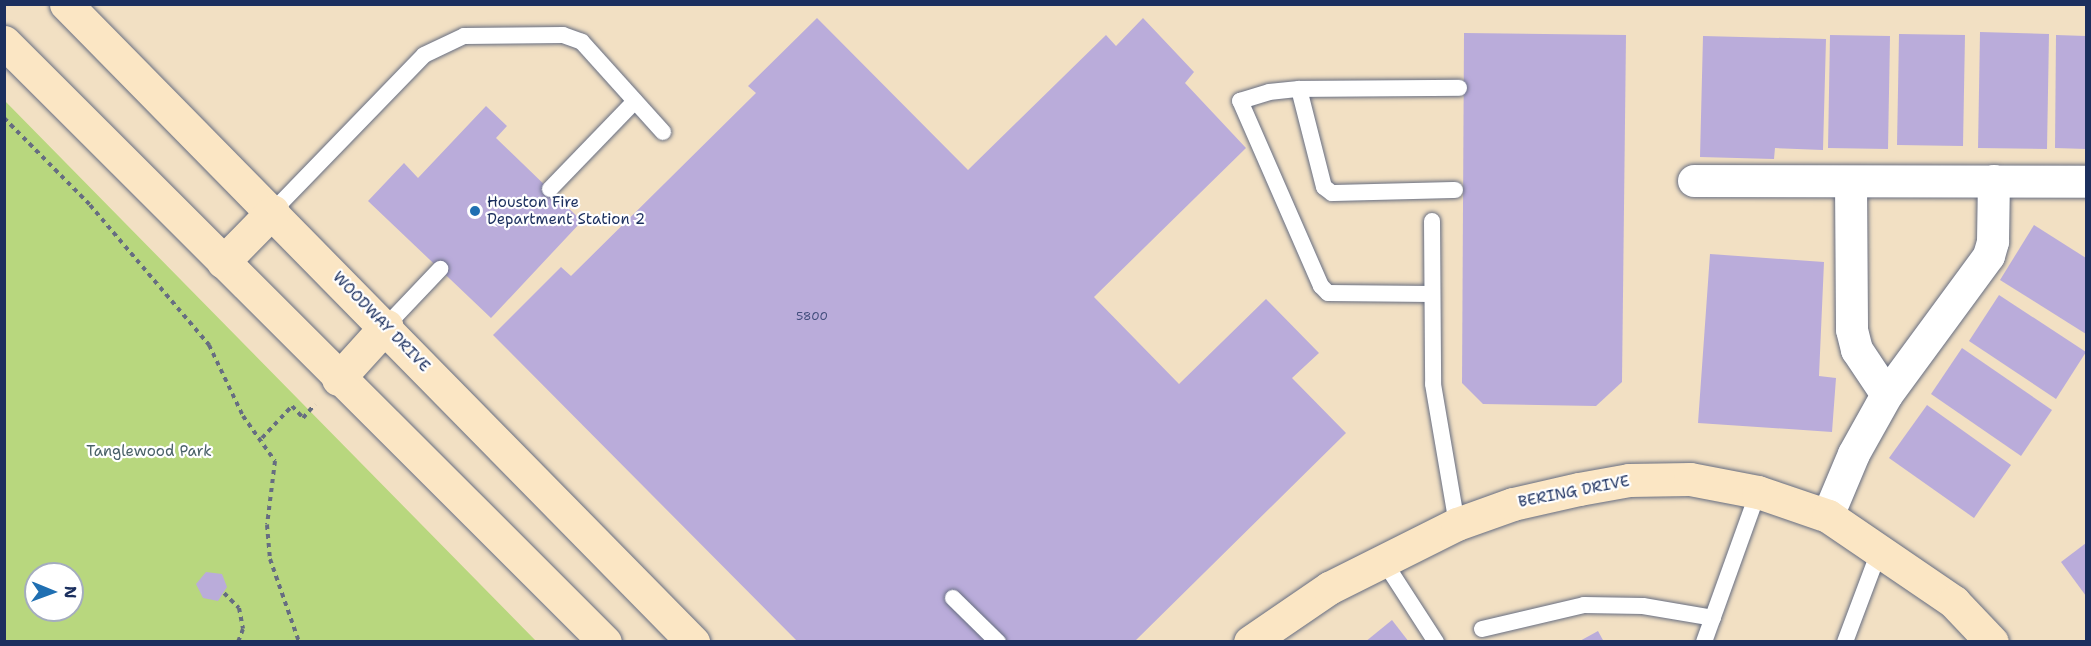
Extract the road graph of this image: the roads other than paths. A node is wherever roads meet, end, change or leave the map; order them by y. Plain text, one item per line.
1 (66, 4) edge
2 (4, 42) edge
3 (1459, 88) dead end
4 (1299, 89) junction
5 (635, 101) junction
6 (663, 132) dead end
7 (1694, 181) dead end
8 (1994, 181) junction
9 (1851, 182) junction
10 (2086, 182) edge
11 (550, 189) dead end
12 (1455, 190) dead end
13 (273, 211) junction
14 (1432, 221) dead end
15 (223, 262) junction
16 (440, 269) dead end
17 (1432, 294) junction
18 (386, 326) junction
19 (338, 379) junction
20 (1887, 395) junction
21 (1758, 492) junction
22 (1828, 516) junction
23 (1457, 524) junction
24 (1880, 549) junction
25 (1383, 560) junction
26 (953, 598) dead end
27 (1713, 618) junction
28 (1482, 629) dead end
29 (605, 642) edge
30 (693, 642) edge
31 (998, 642) edge
32 (1250, 642) edge
33 (1436, 642) edge
34 (1704, 642) edge
35 (1845, 642) edge
36 (1992, 642) edge

1 - 13 main road, WOODWAY DRIVE
2 - 15 main road
3 - 4 lane
4 - 12 lane
4 - 17 lane
5 - 6 lane
5 - 11 lane
5 - 13 lane
7 - 9 street
8 - 9 street
8 - 10 street
8 - 20 street
9 - 20 street
13 - 15 main road
13 - 18 main road, WOODWAY DRIVE
14 - 17 lane
15 - 19 main road
16 - 18 lane
17 - 23 lane
18 - 19 main road
18 - 30 main road, WOODWAY DRIVE
19 - 29 main road
20 - 22 street
21 - 22 main road, BERING DRIVE
21 - 23 main road, BERING DRIVE
21 - 27 lane
22 - 24 main road, BERING DRIVE
23 - 25 main road, BERING DRIVE
24 - 35 lane
24 - 36 main road, BERING DRIVE
25 - 32 main road, BERING DRIVE
25 - 33 lane
26 - 31 lane
27 - 28 lane
27 - 34 lane

